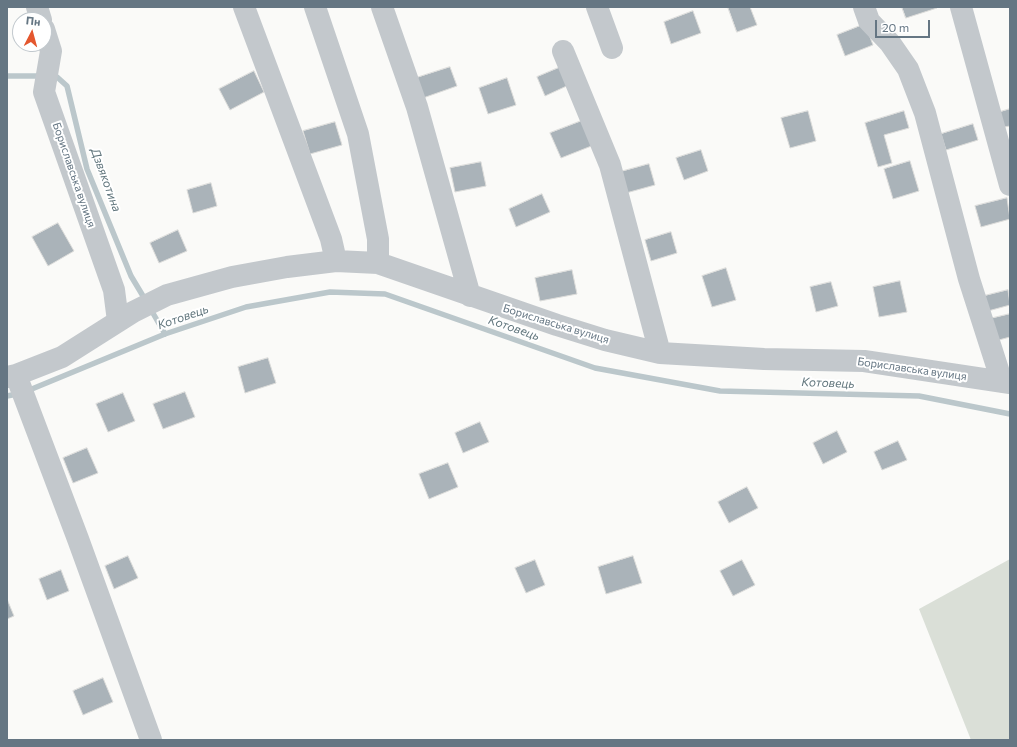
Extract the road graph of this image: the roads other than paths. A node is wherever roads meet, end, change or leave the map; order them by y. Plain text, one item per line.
1 (244, 7) edge
2 (315, 7) edge
3 (382, 7) edge
4 (597, 7) edge
5 (864, 7) edge
6 (962, 7) edge
7 (612, 48) dead end
8 (563, 51) dead end
9 (51, 52) edge
10 (1010, 185) edge
11 (336, 261) junction
12 (378, 263) junction
13 (470, 296) junction
14 (125, 317) junction
15 (660, 353) junction
16 (11, 376) edge
17 (1006, 382) edge
18 (151, 740) edge

1 - 11 street
2 - 12 street
3 - 13 street
4 - 7 street
5 - 17 street
6 - 10 street
8 - 15 street
9 - 14 street, Бориславська вулиця
11 - 12 street, Бориславська вулиця
11 - 14 street, Бориславська вулиця
12 - 13 street, Бориславська вулиця
13 - 15 street, Бориславська вулиця
14 - 16 street, Бориславська вулиця
15 - 17 street, Бориславська вулиця
16 - 18 street

